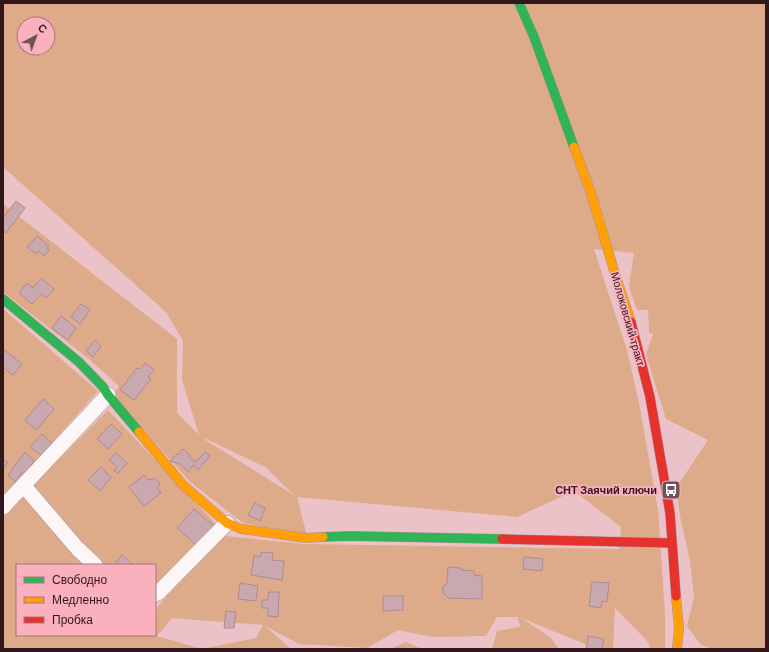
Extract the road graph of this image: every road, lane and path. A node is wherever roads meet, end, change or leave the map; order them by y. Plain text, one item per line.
1 (519, 3) edge
2 (3, 299) edge
3 (108, 395) junction
4 (24, 486) junction
5 (3, 507) edge
6 (227, 523) junction
7 (672, 543) junction
8 (94, 564) edge
9 (156, 593) edge
10 (677, 649) edge

1 - 7 street, Молоковский тракт
2 - 3 street
3 - 4 street
3 - 6 street
4 - 5 street
4 - 8 street
6 - 7 street
6 - 9 street
7 - 10 street, Молоковский тракт

